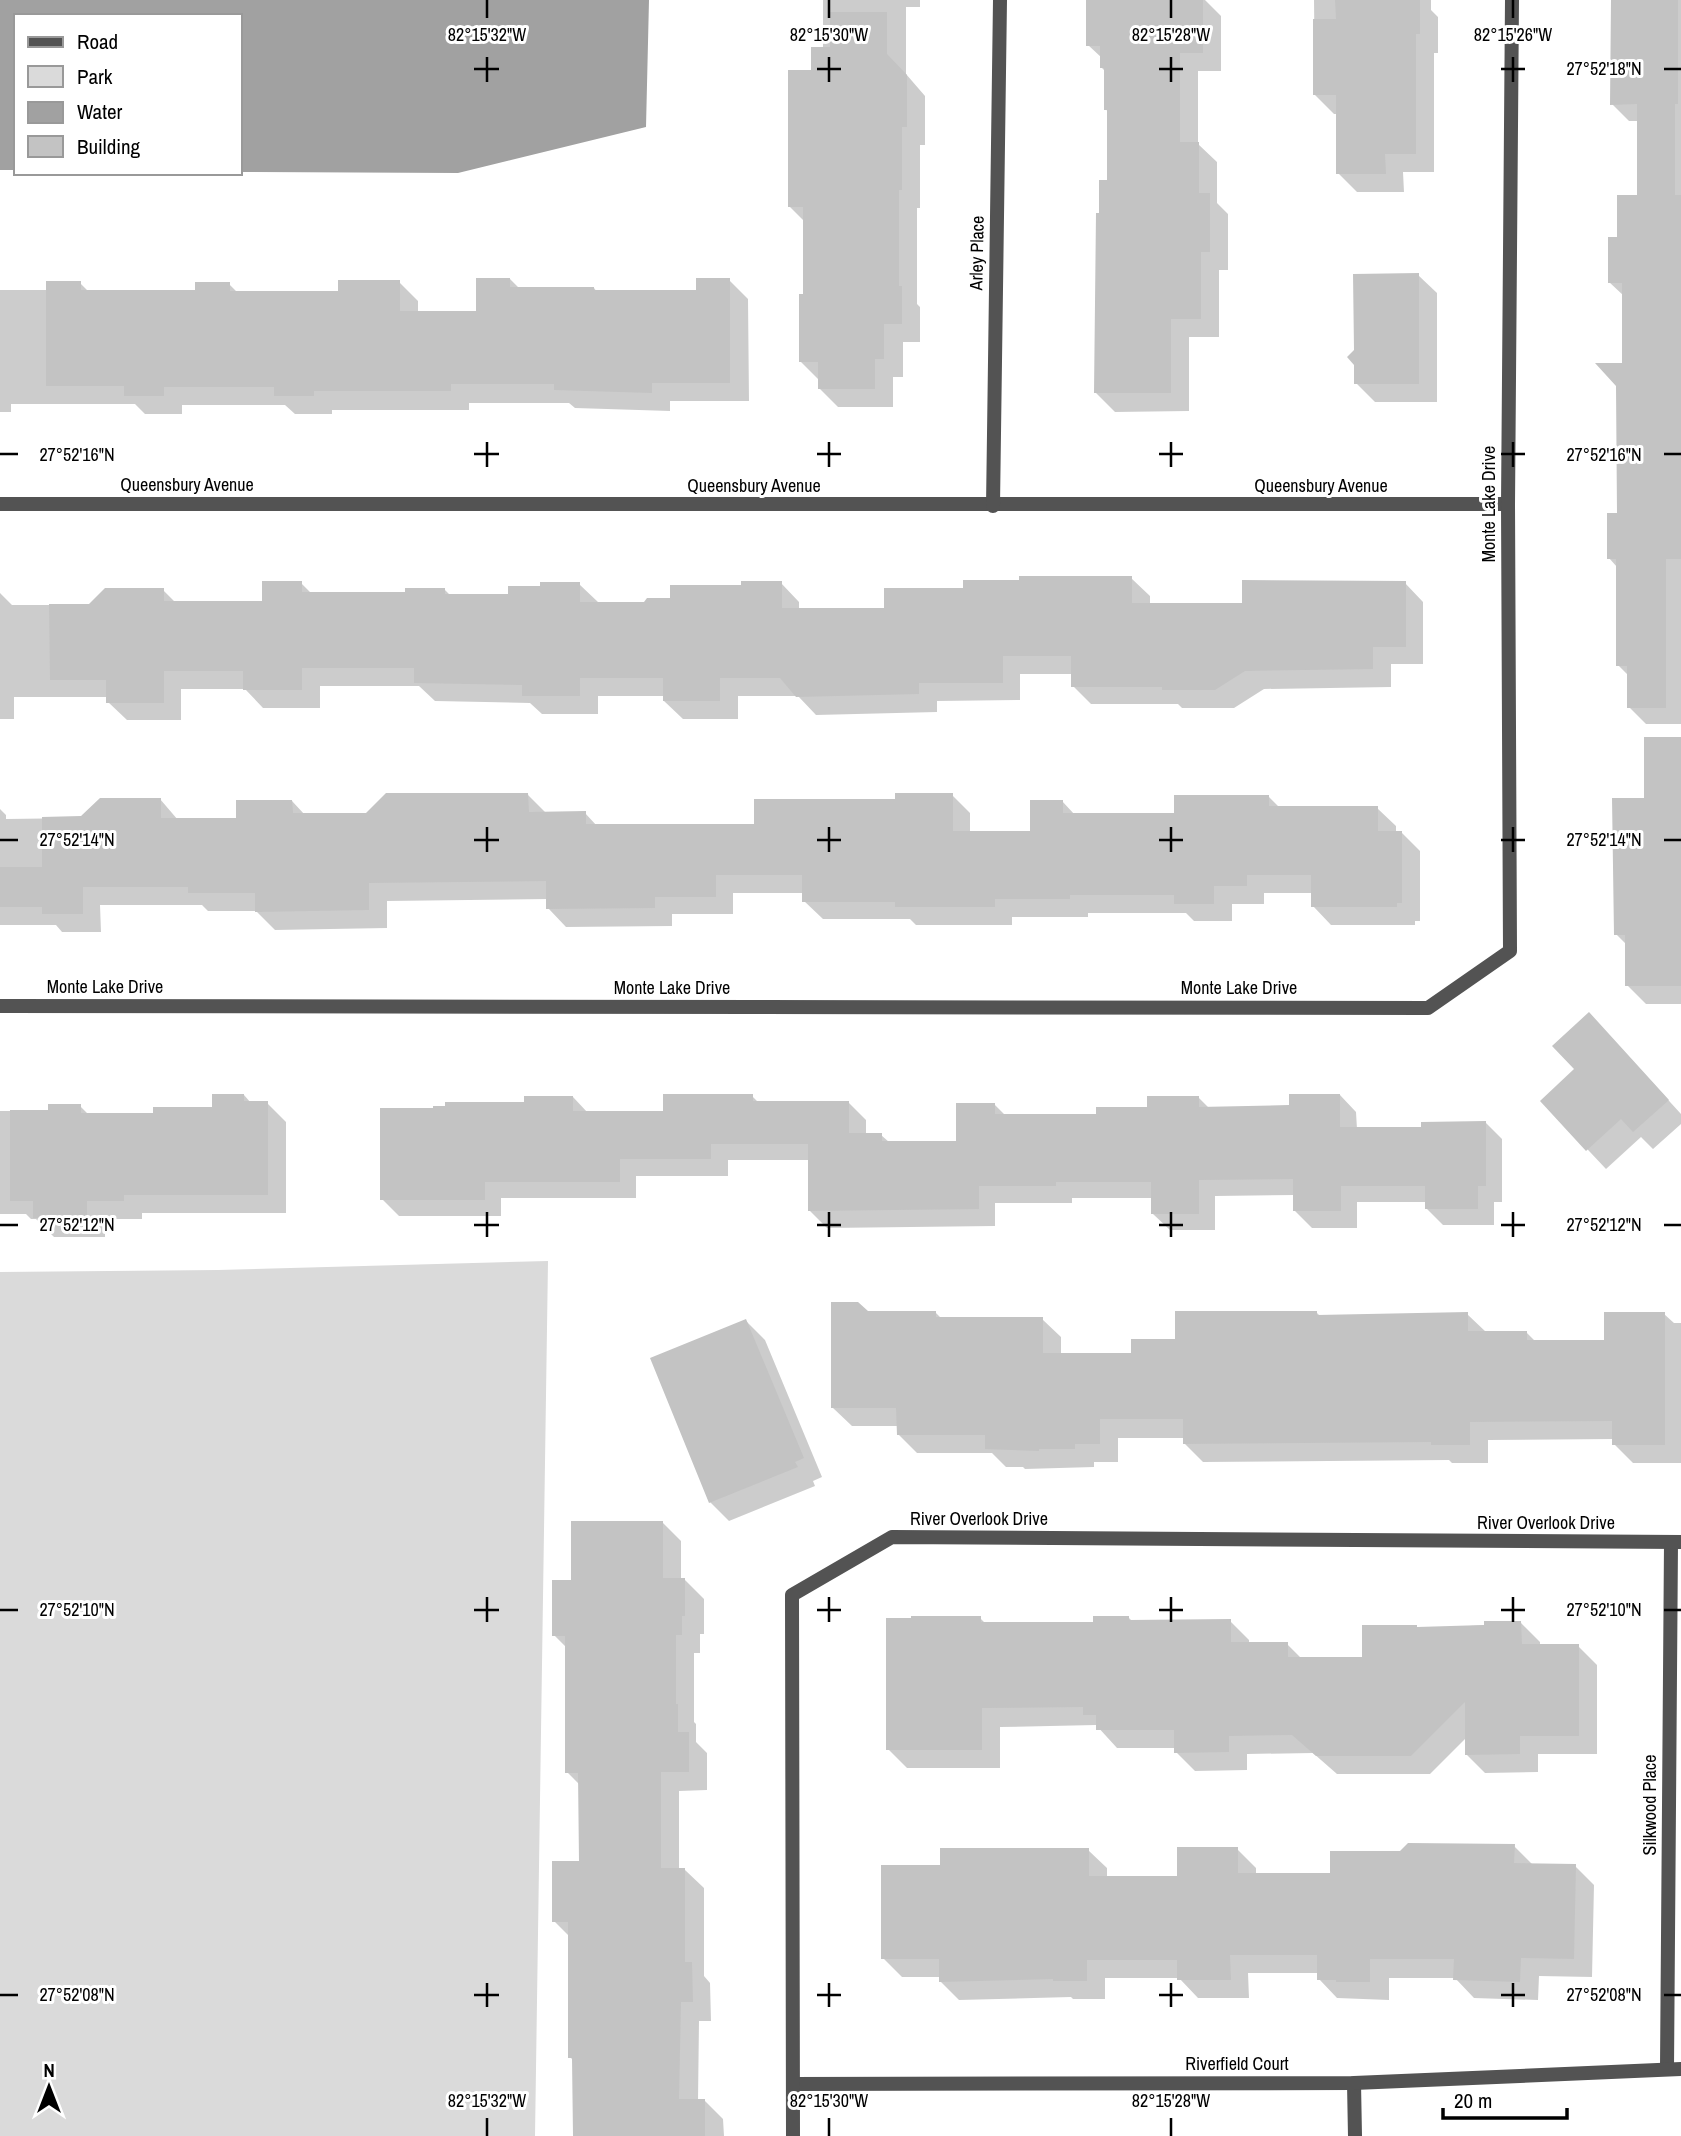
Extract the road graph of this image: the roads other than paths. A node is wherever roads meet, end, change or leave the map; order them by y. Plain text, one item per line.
1 (1000, 0) edge
2 (1512, 0) edge
3 (0, 504) edge
4 (1508, 504) junction
5 (993, 506) junction
6 (0, 1006) edge
7 (1676, 1543) edge
8 (1674, 2069) edge
9 (1354, 2083) junction
10 (793, 2084) junction
11 (793, 2136) edge
12 (1355, 2136) edge

1 - 5 street, Arley Place
2 - 4 street, Monte Lake Drive
3 - 5 street, Queensbury Avenue
4 - 5 street, Queensbury Avenue
4 - 6 street, Monte Lake Drive
7 - 8 street, Silkwood Place
7 - 10 street, River Overlook Drive
8 - 9 street, Riverfield Court
9 - 10 street, Riverfield Court
9 - 12 street
10 - 11 street, River Overlook Drive

